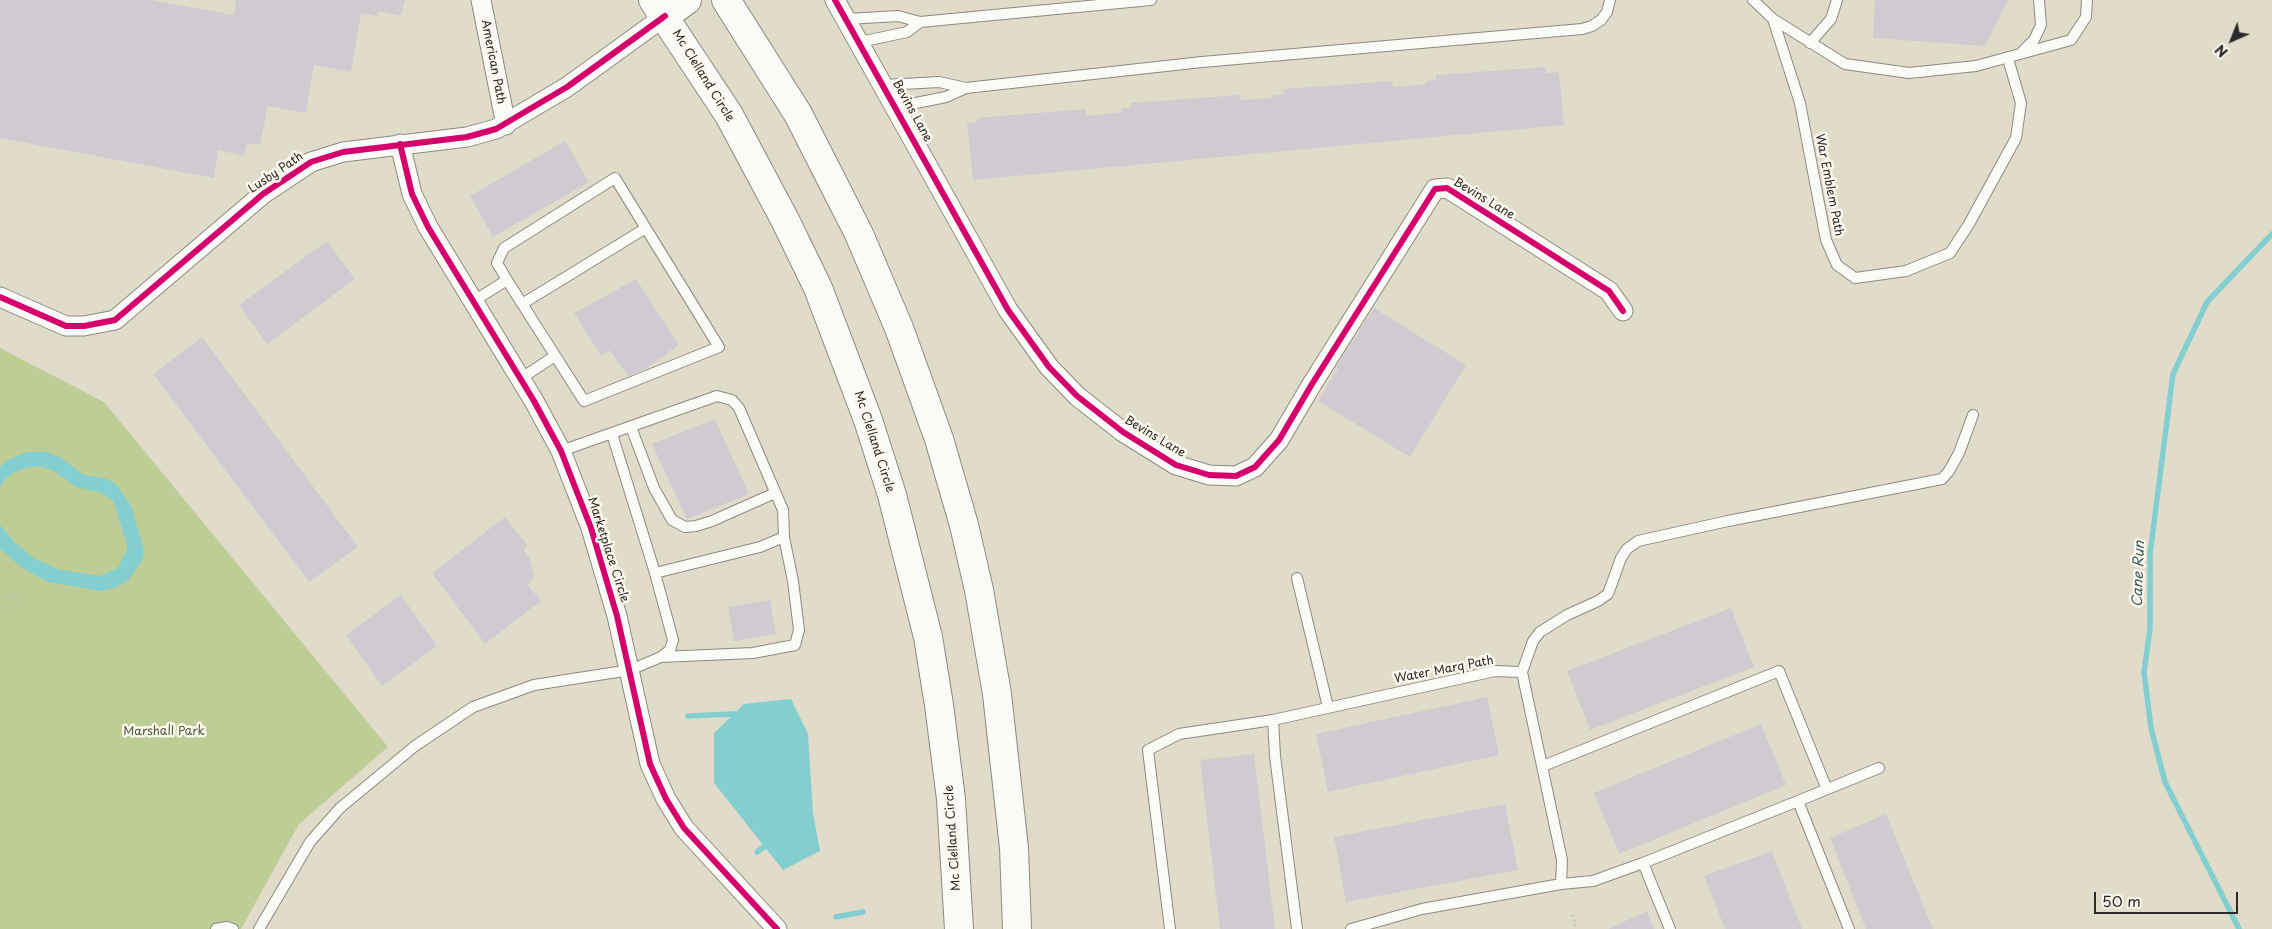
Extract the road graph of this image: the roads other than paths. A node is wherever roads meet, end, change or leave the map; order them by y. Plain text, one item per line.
1 (481, 0) edge
2 (687, 0) edge
3 (726, 0) edge
4 (835, 0) edge
5 (1151, 0) edge
6 (1610, 0) edge
7 (1753, 0) edge
8 (1837, 0) edge
9 (2039, 0) edge
10 (2087, 0) edge
11 (659, 8) edge
12 (847, 19) junction
13 (1773, 19) junction
14 (920, 22) junction
15 (860, 42) junction
16 (1810, 43) junction
17 (2013, 57) junction
18 (884, 85) junction
19 (966, 88) junction
20 (896, 106) junction
21 (506, 125) junction
22 (400, 144) junction
23 (646, 228) junction
24 (507, 280) junction
25 (0, 297) edge
26 (472, 302) junction
27 (522, 304) junction
28 (1623, 311) dead end
29 (555, 356) junction
30 (520, 378) junction
31 (1973, 415) dead end
32 (631, 427) junction
33 (612, 434) junction
34 (561, 451) junction
35 (775, 493) junction
36 (784, 537) junction
37 (655, 573) junction
38 (1297, 578) dead end
39 (661, 657) junction
40 (630, 670) junction
41 (1522, 672) junction
42 (1328, 707) junction
43 (1273, 720) junction
44 (1543, 766) junction
45 (1879, 768) dead end
46 (1826, 787) junction
47 (1798, 801) junction
48 (1643, 863) junction
49 (1560, 884) junction
50 (216, 929) edge
51 (233, 929) edge
52 (259, 929) edge
53 (777, 929) edge
54 (959, 929) edge
55 (1017, 929) edge
56 (1170, 929) edge
57 (1298, 929) edge
58 (1351, 929) edge
59 (1670, 929) edge
60 (1849, 929) edge

1 - 21 street, American Path
2 - 11 highway
3 - 55 highway
4 - 12 street, Bevins Lane
5 - 14 lane
6 - 19 lane
7 - 13 lane
8 - 16 lane
9 - 17 lane
10 - 17 lane
11 - 21 street, Lusby Path
11 - 54 highway, Mc Clelland Circle
12 - 14 lane
12 - 15 street, Bevins Lane
13 - 16 lane
13 - 17 lane, War Emblem Path
14 - 15 lane
15 - 18 street, Bevins Lane
16 - 17 lane
18 - 19 lane
18 - 20 street, Bevins Lane
19 - 20 lane
20 - 28 street, Bevins Lane
21 - 22 street, Lusby Path
22 - 25 street, Lusby Path
22 - 26 street, Marketplace Circle
23 - 24 lane
23 - 27 lane
23 - 29 lane
24 - 26 lane
24 - 27 lane
26 - 30 street, Marketplace Circle
27 - 29 lane
29 - 30 lane
30 - 34 street, Marketplace Circle
31 - 41 lane
32 - 33 lane
32 - 35 lane
32 - 35 lane
33 - 34 lane
33 - 37 lane
34 - 40 street, Marketplace Circle
35 - 36 lane
36 - 37 lane
36 - 39 lane
37 - 39 lane
38 - 42 lane
39 - 40 lane
40 - 52 lane
40 - 53 street, Marketplace Circle
41 - 42 lane, Water Marq Path
41 - 44 lane
42 - 43 lane, Water Marq Path
43 - 56 lane, Water Marq Path
43 - 57 lane
44 - 46 lane
44 - 49 lane
45 - 46 lane
46 - 47 lane
47 - 48 lane
47 - 60 lane
48 - 49 lane
48 - 59 lane
49 - 58 lane
50 - 51 lane

